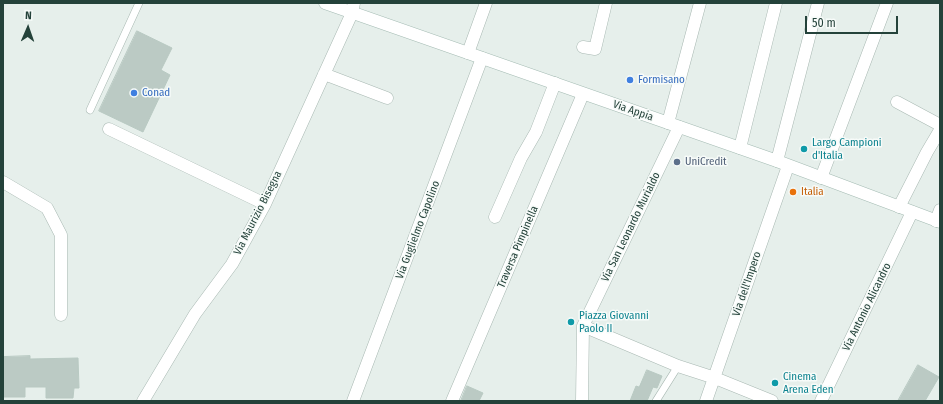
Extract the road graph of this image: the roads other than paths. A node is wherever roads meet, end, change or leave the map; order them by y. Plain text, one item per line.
1 (139, 3) edge
2 (325, 3) edge
3 (486, 3) edge
4 (606, 3) edge
5 (700, 3) edge
6 (776, 3) edge
7 (818, 3) edge
8 (888, 3) edge
9 (353, 8) edge
10 (583, 47) dead end
11 (468, 53) junction
12 (482, 58) junction
13 (324, 74) junction
14 (555, 83) junction
15 (583, 94) junction
16 (387, 98) dead end
17 (897, 102) dead end
18 (90, 110) dead end
19 (674, 125) junction
20 (940, 125) edge
21 (109, 130) dead end
22 (940, 130) edge
23 (740, 148) junction
24 (777, 161) junction
25 (788, 166) junction
26 (821, 178) junction
27 (3, 182) edge
28 (265, 204) junction
29 (899, 207) junction
30 (912, 212) junction
31 (495, 217) dead end
32 (939, 218) edge
33 (61, 316) dead end
34 (583, 326) junction
35 (678, 366) junction
36 (715, 378) junction
37 (143, 401) edge
38 (353, 401) edge
39 (452, 401) edge
40 (582, 401) edge
41 (656, 401) edge
42 (706, 401) edge
43 (772, 401) edge
44 (821, 401) edge

1 - 18 lane
2 - 9 street, Via Appia
3 - 11 street
4 - 10 street
5 - 19 street, Via San Leonardo Murialdo
6 - 23 street
7 - 24 street
8 - 26 street
9 - 11 street, Via Appia
9 - 13 street, Via Maurizio Bisegna
11 - 12 street, Via Appia
12 - 14 street, Via Appia
12 - 38 street, Via Guglielmo Capolino
13 - 16 street
13 - 28 street, Via Maurizio Bisegna
14 - 15 street, Via Appia
14 - 31 street
15 - 19 street, Via Appia
15 - 39 street, Traversa Pimpinella
17 - 20 street
19 - 23 street, Via Appia
19 - 34 street, Via San Leonardo Murialdo
21 - 28 street
22 - 29 street
23 - 24 street, Via Appia
24 - 25 street, Via Appia
25 - 26 street, Via Appia
25 - 36 street, Via dell'Impero
26 - 29 street, Via Appia
27 - 33 street
28 - 37 street, Via Maurizio Bisegna
29 - 30 street, Via Appia
30 - 32 street, Via Appia
30 - 44 street, Via Antonio Alicandro
34 - 35 street
34 - 40 street
35 - 36 street
35 - 41 lane
36 - 42 street, Via dell'Impero
36 - 43 street

